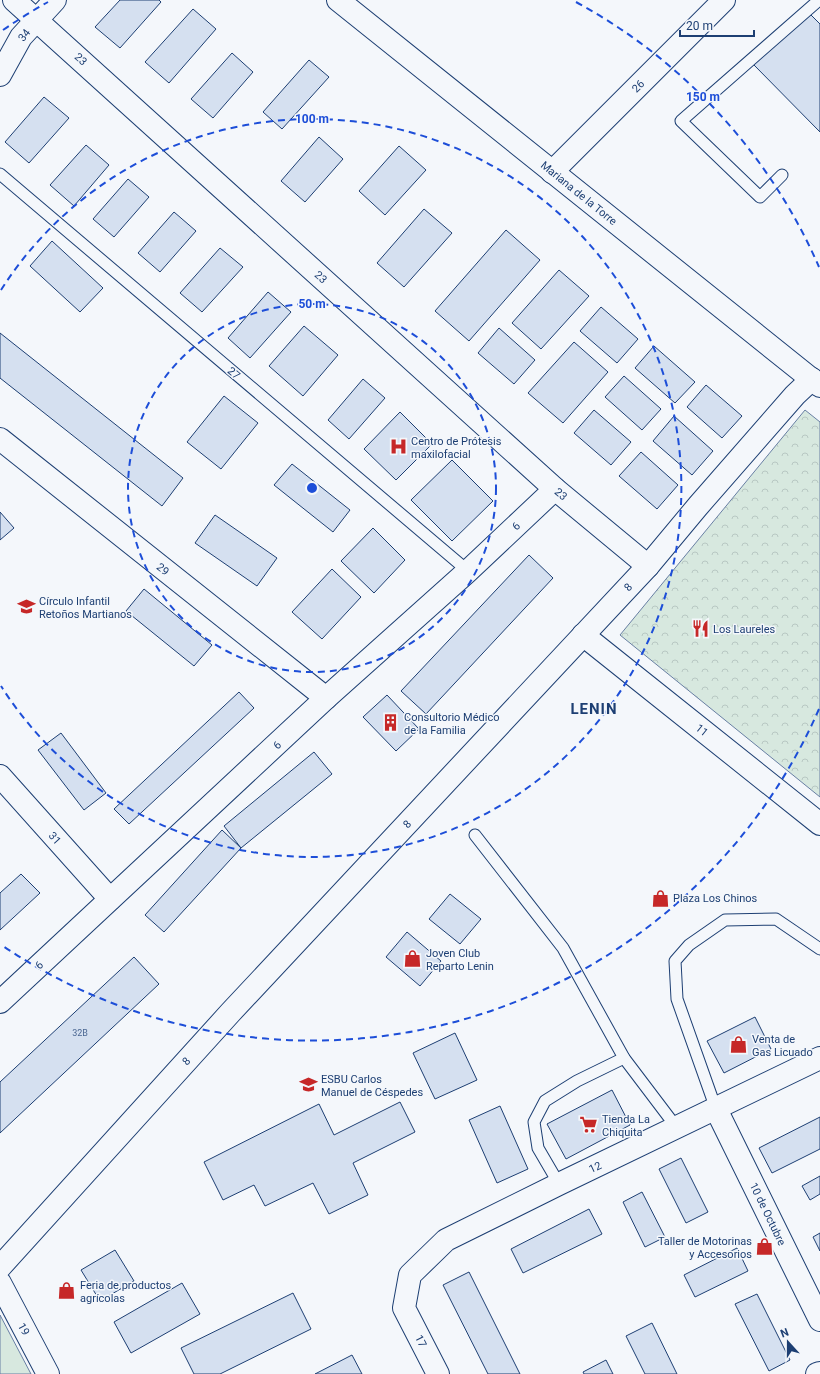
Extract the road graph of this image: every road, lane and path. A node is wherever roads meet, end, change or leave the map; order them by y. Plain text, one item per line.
1 (14, 0) edge
2 (55, 0) edge
3 (338, 0) edge
4 (724, 0) edge
5 (819, 0) edge
6 (37, 20) junction
7 (0, 75) edge
8 (552, 172) junction
9 (0, 174) edge
10 (782, 175) dead end
11 (816, 382) edge
12 (0, 439) edge
13 (555, 489) junction
14 (648, 566) junction
15 (468, 571) junction
16 (584, 635) junction
17 (326, 698) junction
18 (0, 776) edge
19 (820, 824) edge
20 (475, 835) dead end
21 (110, 899) junction
22 (820, 949) edge
23 (0, 1002) edge
24 (624, 1058) junction
25 (820, 1058) edge
26 (716, 1109) junction
27 (677, 1128) junction
28 (559, 1184) junction
29 (0, 1267) edge
30 (0, 1283) edge
31 (404, 1308) joint
32 (820, 1320) edge
33 (48, 1374) edge
34 (438, 1374) edge

1 - 6 street, 23
2 - 6 street, 34
3 - 8 street, Mariana de la Torre
4 - 8 street, 26
5 - 10 lane
6 - 7 street, 34
6 - 13 street, 23
8 - 11 street, Mariana de la Torre
9 - 15 lane, 27
11 - 14 street, 8
12 - 17 street, 29
13 - 14 street, 23
13 - 15 street, 6
14 - 16 street, 8
15 - 17 street, 6
16 - 19 street, 11
16 - 29 street, 8
17 - 21 street, 6
18 - 21 street, 31
20 - 24 lane
21 - 23 street, 6
22 - 26 lane
24 - 27 lane
24 - 28 lane
25 - 26 street, 12
26 - 27 street, 12
26 - 32 street, 10 de Octubre
27 - 28 street, 12
28 - 31 street, 12
30 - 33 street, 19
31 - 34 street, 17

